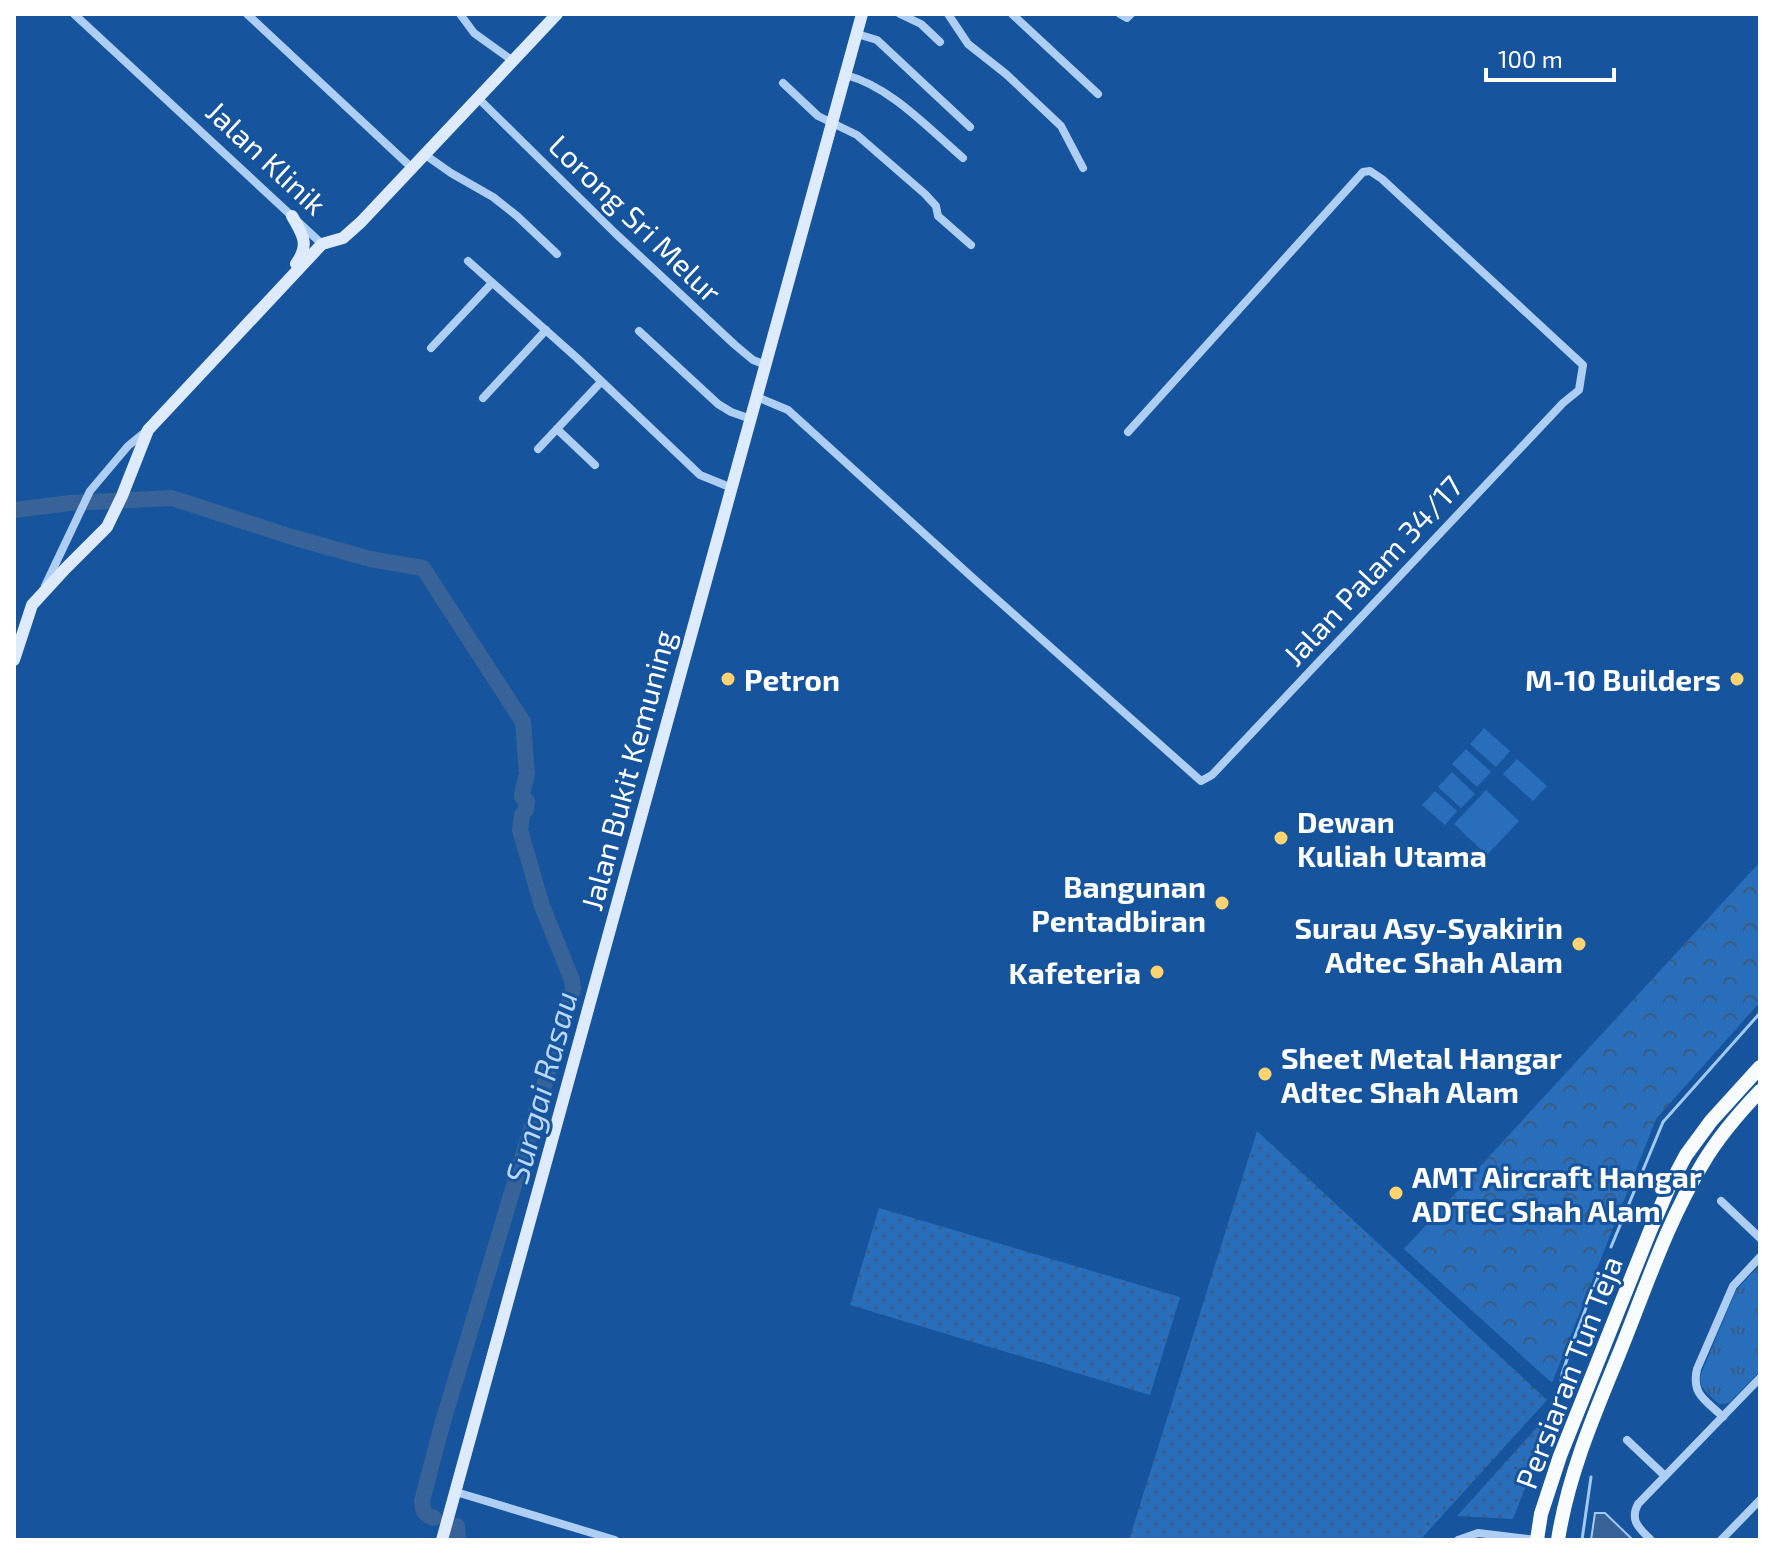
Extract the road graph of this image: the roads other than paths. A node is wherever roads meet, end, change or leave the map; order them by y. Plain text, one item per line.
1 (74, 14) edge
2 (247, 14) edge
3 (460, 14) edge
4 (862, 14) edge
5 (900, 14) edge
6 (930, 14) edge
7 (948, 14) edge
8 (1012, 14) edge
9 (1120, 14) edge
10 (1131, 14) edge
11 (554, 15) edge
12 (921, 24) junction
13 (857, 34) junction
14 (940, 42) dead end
15 (513, 61) junction
16 (846, 75) junction
17 (783, 83) dead end
18 (1098, 94) dead end
19 (478, 98) junction
20 (832, 124) junction
21 (970, 127) dead end
22 (424, 154) junction
23 (963, 158) dead end
24 (412, 168) junction
25 (1083, 168) dead end
26 (292, 216) junction
27 (322, 244) junction
28 (971, 245) dead end
29 (557, 254) dead end
30 (468, 261) dead end
31 (492, 283) junction
32 (276, 293) junction
33 (546, 330) junction
34 (639, 331) dead end
35 (431, 348) dead end
36 (766, 365) junction
37 (601, 382) junction
38 (757, 397) junction
39 (483, 398) dead end
40 (751, 419) junction
41 (557, 429) junction
42 (148, 430) junction
43 (1128, 432) dead end
44 (538, 449) dead end
45 (595, 465) dead end
46 (732, 488) junction
47 (41, 594) junction
48 (14, 660) edge
49 (1759, 1087) edge
50 (1721, 1201) dead end
51 (1760, 1238) edge
52 (1760, 1257) edge
53 (1760, 1378) edge
54 (1723, 1417) junction
55 (1627, 1440) dead end
56 (1665, 1476) junction
57 (456, 1492) junction
58 (1760, 1500) edge
59 (581, 1530) junction
60 (442, 1540) edge
61 (577, 1540) edge
62 (615, 1540) edge
63 (1458, 1540) edge
64 (1537, 1540) edge
65 (1558, 1540) edge
66 (1651, 1540) edge
67 (1721, 1540) edge

1 - 26 street, Jalan Klinik
2 - 24 street
3 - 15 street
4 - 13 main road, Jalan Bukit Kemuning
5 - 12 street
6 - 12 street
7 - 25 street
8 - 18 street
9 - 10 street
11 - 15 main road, Jalan Klinik
12 - 14 street
13 - 16 main road, Jalan Bukit Kemuning
13 - 21 street
15 - 19 main road, Jalan Klinik
16 - 20 main road, Jalan Bukit Kemuning
16 - 23 street
17 - 20 street
19 - 22 main road, Jalan Klinik
19 - 36 street, Lorong Sri Melur
20 - 28 street
20 - 36 main road, Jalan Bukit Kemuning
22 - 24 main road, Jalan Klinik
22 - 29 street
24 - 27 main road, Jalan Klinik
26 - 27 street, Jalan Klinik
26 - 32 main road
27 - 32 main road
30 - 31 street
31 - 33 street
31 - 35 street
32 - 42 main road
33 - 37 street
33 - 39 street
34 - 40 street
36 - 38 main road, Jalan Bukit Kemuning
37 - 41 street
37 - 46 street
38 - 40 main road, Jalan Bukit Kemuning
38 - 43 street, Jalan Palam 34/17
40 - 46 main road, Jalan Bukit Kemuning
41 - 44 street
41 - 45 street
42 - 47 street
42 - 47 main road
46 - 57 main road, Jalan Bukit Kemuning
47 - 48 main road
49 - 64 main road, Persiaran Tun Teja
49 - 65 main road, Persiaran Tun Teja
50 - 51 street
52 - 54 street
53 - 54 street
54 - 56 street
55 - 56 street
56 - 66 street
57 - 59 street
57 - 60 main road, Jalan Bukit Kemuning
58 - 67 street
59 - 61 street
59 - 62 street
63 - 64 street

